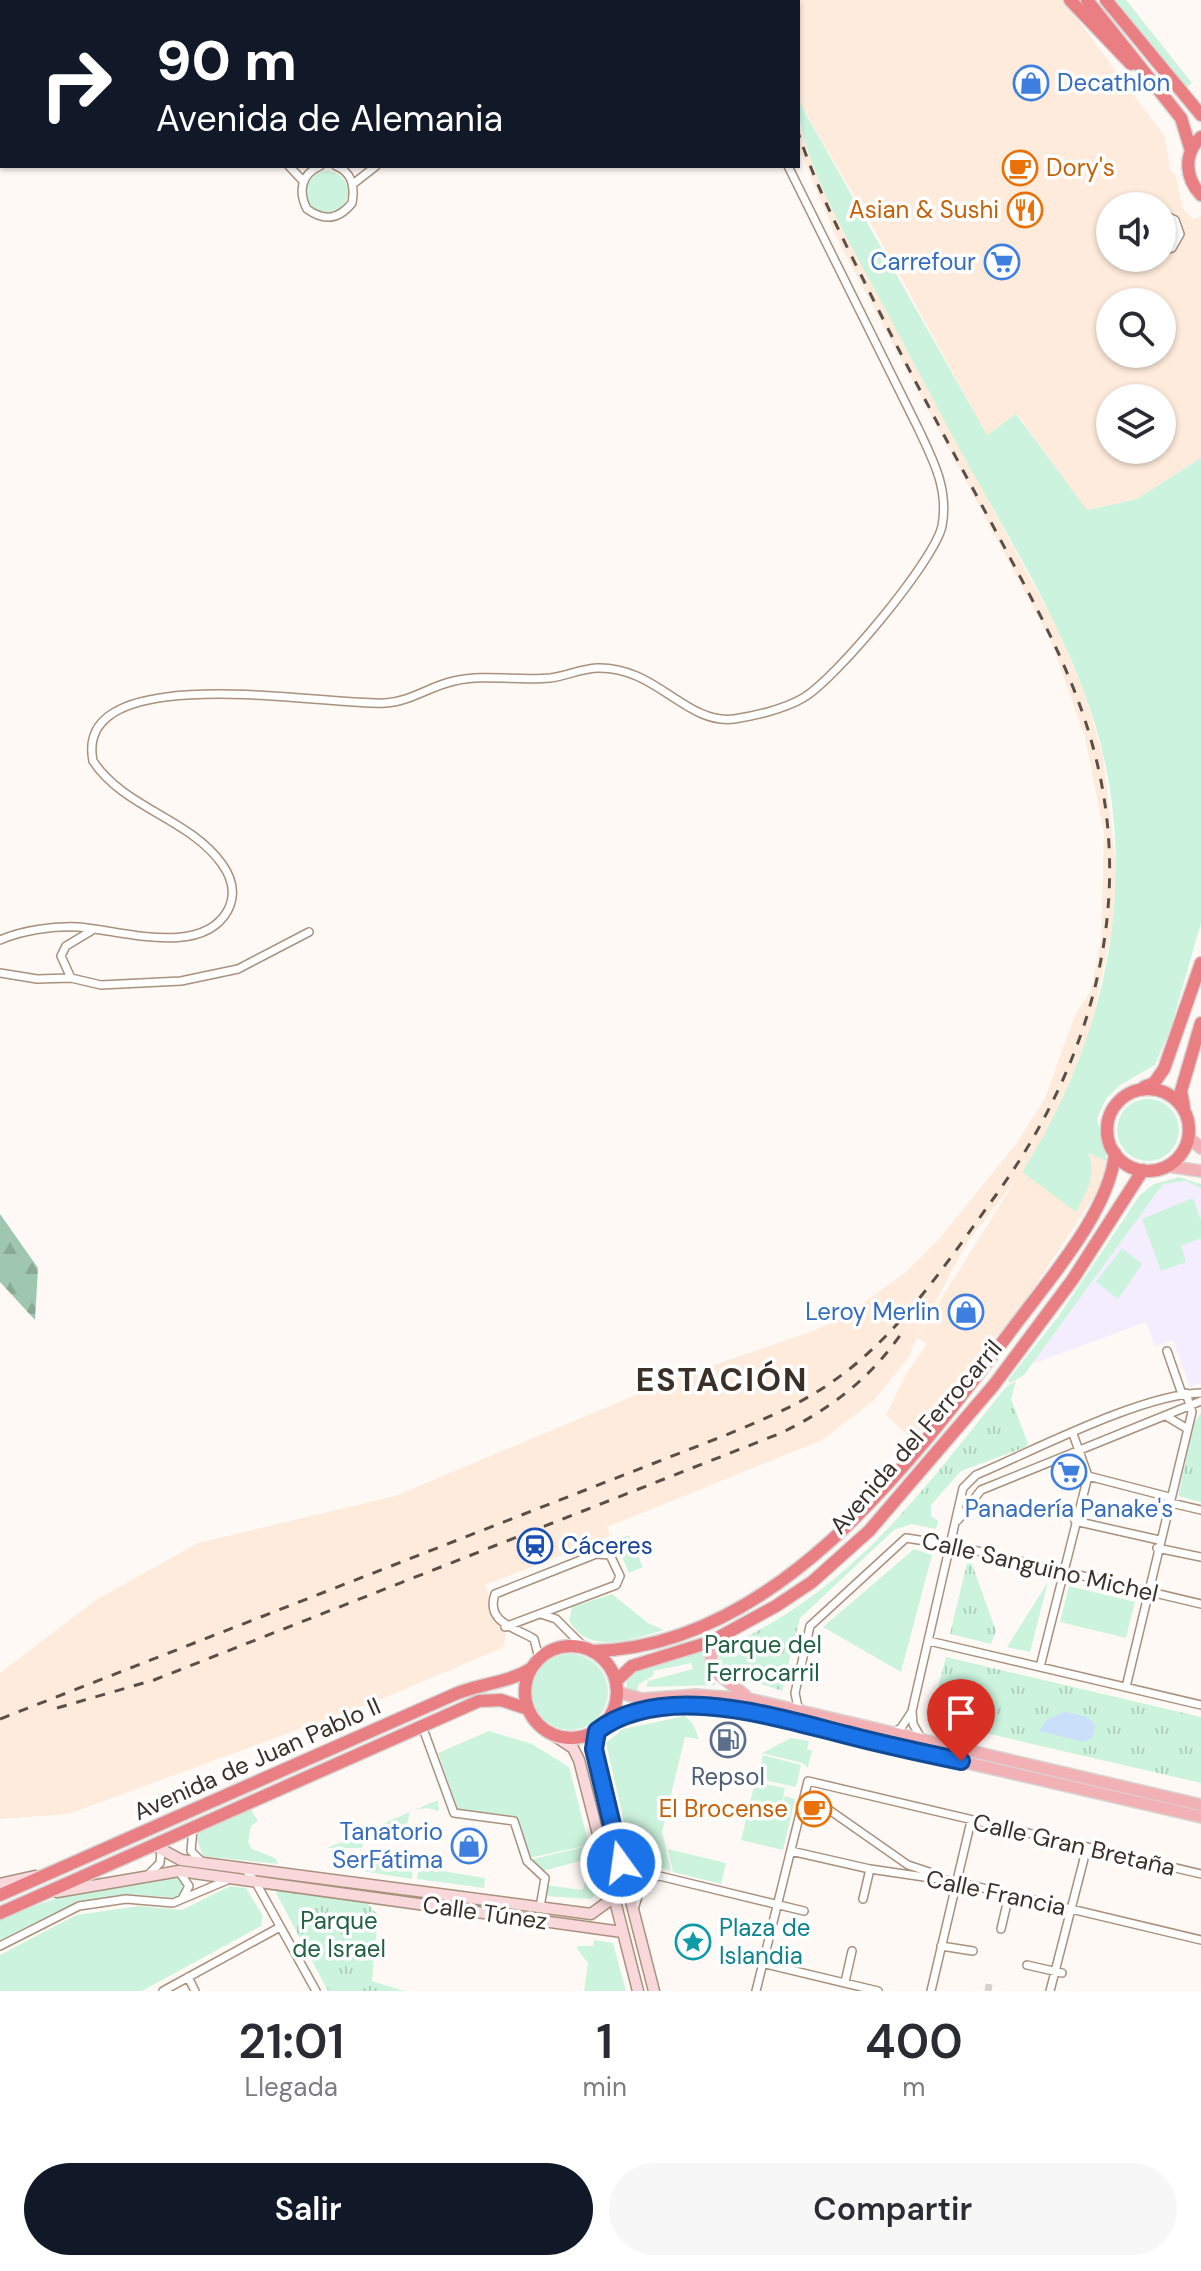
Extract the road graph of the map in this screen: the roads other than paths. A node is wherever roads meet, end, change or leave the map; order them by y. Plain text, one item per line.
1 (1070, 0) edge
2 (1087, 0) edge
3 (1106, 0) edge
4 (1146, 74) junction
5 (1201, 115) edge
6 (1201, 137) edge
7 (1191, 151) junction
8 (291, 168) edge
9 (312, 168) edge
10 (340, 168) edge
11 (373, 168) edge
12 (789, 168) edge
13 (303, 181) junction
14 (353, 184) junction
15 (1201, 195) edge
16 (93, 930) junction
17 (309, 932) dead end
18 (0, 940) edge
19 (1201, 963) edge
20 (0, 973) edge
21 (71, 978) junction
22 (1201, 1023) edge
23 (1134, 1091) junction
24 (1185, 1110) junction
25 (1189, 1138) junction
26 (1201, 1148) edge
27 (1115, 1153) junction
28 (1167, 1166) junction
29 (1143, 1170) junction
30 (1201, 1171) edge
31 (1167, 1351) dead end
32 (1201, 1393) edge
33 (1182, 1394) junction
34 (1201, 1401) edge
35 (1187, 1408) junction
36 (1166, 1416) junction
37 (1186, 1428) junction
38 (1069, 1436) junction
39 (1081, 1451) junction
40 (1072, 1455) junction
41 (976, 1475) junction
42 (1088, 1476) junction
43 (981, 1490) junction
44 (1168, 1499) junction
45 (1201, 1510) edge
46 (1075, 1521) junction
47 (957, 1522) junction
48 (1158, 1544) junction
49 (952, 1545) junction
50 (1201, 1557) edge
51 (1063, 1571) junction
52 (1147, 1591) junction
53 (573, 1602) junction
54 (1201, 1604) edge
55 (539, 1614) junction
56 (530, 1618) junction
57 (561, 1623) junction
58 (505, 1627) junction
59 (530, 1636) junction
60 (929, 1641) junction
61 (710, 1642) junction
62 (589, 1650) junction
63 (536, 1663) junction
64 (1040, 1667) junction
65 (616, 1687) junction
66 (1126, 1687) junction
67 (749, 1699) junction
68 (1201, 1705) edge
69 (528, 1709) junction
70 (912, 1711) junction
71 (799, 1712) junction
72 (599, 1729) junction
73 (893, 1733) junction
74 (425, 1734) dead end
75 (555, 1736) junction
76 (921, 1739) junction
77 (805, 1793) junction
78 (1201, 1805) edge
79 (1198, 1816) edge
80 (971, 1821) junction
81 (193, 1828) junction
82 (145, 1833) junction
83 (616, 1843) junction
84 (1087, 1847) junction
85 (158, 1848) junction
86 (791, 1851) junction
87 (202, 1862) junction
88 (242, 1867) junction
89 (870, 1869) junction
90 (271, 1870) junction
91 (179, 1871) junction
92 (52, 1872) junction
93 (149, 1874) junction
94 (1201, 1874) edge
95 (657, 1876) junction
96 (233, 1877) junction
97 (255, 1881) junction
98 (958, 1882) junction
99 (0, 1884) edge
100 (385, 1885) junction
101 (43, 1894) junction
102 (0, 1895) edge
103 (1009, 1895) junction
104 (613, 1898) junction
105 (390, 1899) junction
106 (863, 1899) dead end
107 (181, 1901) junction
108 (776, 1904) junction
109 (540, 1907) junction
110 (1072, 1909) junction
111 (804, 1911) dead end
112 (573, 1912) junction
113 (0, 1913) edge
114 (633, 1913) junction
115 (571, 1925) junction
116 (280, 1927) junction
117 (1001, 1929) dead end
118 (622, 1932) junction
119 (1201, 1940) edge
120 (0, 1946) edge
121 (941, 1946) junction
122 (852, 1951) dead end
123 (973, 1951) dead end
124 (758, 1962) junction
125 (1027, 1965) dead end
126 (1058, 1972) junction
127 (188, 1977) junction
128 (845, 1982) junction
129 (163, 1991) edge
130 (195, 1991) edge
131 (316, 1991) edge
132 (638, 1991) edge
133 (654, 1991) edge
134 (756, 1991) edge
135 (878, 1991) edge
136 (931, 1991) edge
137 (1050, 1991) edge

1 - 4 highway
2 - 4 highway
3 - 5 highway
4 - 7 highway
6 - 7 highway
7 - 15 highway
8 - 13 street
9 - 13 street
10 - 14 street
11 - 14 street
12 - 16 street
13 - 14 street
16 - 18 street
16 - 21 street
17 - 21 street
19 - 23 highway
20 - 21 street
22 - 24 highway
23 - 24 highway
23 - 27 highway
24 - 25 highway
25 - 26 main road
25 - 28 highway
27 - 29 highway
27 - 62 highway, Avenida del Ferrocarril
28 - 29 highway
28 - 30 main road
29 - 61 highway, Avenida del Ferrocarril
31 - 33 street
32 - 33 street
33 - 35 street
33 - 38 street
34 - 35 street
35 - 36 street
35 - 37 street
36 - 37 street
36 - 39 street
37 - 44 street
38 - 39 street
38 - 40 street
38 - 41 street
39 - 40 street
39 - 42 street
40 - 43 street
41 - 43 street
41 - 47 street
42 - 44 street
42 - 46 street
43 - 47 street
44 - 45 street
44 - 48 street
46 - 48 street
46 - 51 street
47 - 49 street
48 - 50 street
48 - 52 street
49 - 51 street, Calle Sanguino Michel
49 - 60 street
49 - 71 street, Calle Sanguino Michel
51 - 52 street, Calle Sanguino Michel
51 - 64 street
52 - 54 street, Calle Sanguino Michel
52 - 66 street
53 - 55 street
53 - 57 street
53 - 58 street
55 - 56 street
55 - 57 street
56 - 58 street
56 - 59 street
57 - 62 street
58 - 59 street
59 - 63 street
60 - 64 street
60 - 70 street
61 - 65 highway, Avenida del Ferrocarril
61 - 67 main road
62 - 63 highway
62 - 65 highway
63 - 69 highway
63 - 82 highway, Avenida de Juan Pablo II
64 - 66 street
65 - 67 main road
65 - 72 highway
66 - 68 street
67 - 71 main road
69 - 75 highway
69 - 81 highway, Avenida de Juan Pablo II
70 - 73 street
70 - 76 street
71 - 73 main road
72 - 75 highway
72 - 79 main road
72 - 83 main road
73 - 76 main road
74 - 109 street
75 - 104 main road
76 - 78 main road
77 - 80 street, Calle Gran Bretaña
77 - 86 street
77 - 98 street
80 - 84 street, Calle Gran Bretaña
80 - 98 street
81 - 85 highway, Avenida de Juan Pablo II
81 - 87 street
82 - 85 highway
82 - 92 highway, Avenida de Juan Pablo II
83 - 95 street
83 - 114 main road
84 - 94 street, Calle Gran Bretaña
84 - 110 street
85 - 87 main road, Calle Túnez
85 - 93 street
85 - 101 highway, Avenida de Juan Pablo II
86 - 89 street, Calle Francia
86 - 108 street
87 - 88 main road, Calle Túnez
88 - 90 main road, Calle Túnez
88 - 97 street
89 - 98 street, Calle Francia
89 - 106 street
90 - 97 street
90 - 100 main road, Calle Túnez
91 - 93 main road, Calle Túnez
91 - 96 main road, Calle Túnez
91 - 107 street
92 - 99 main road
92 - 102 highway, Avenida de Juan Pablo II
93 - 101 main road, Calle Túnez
95 - 108 street
95 - 114 street
96 - 97 main road, Calle Túnez
96 - 107 street
97 - 105 main road, Calle Túnez
97 - 116 street
98 - 103 street, Calle Francia
98 - 121 street
100 - 105 street
100 - 109 main road, Calle Túnez
101 - 113 highway, Avenida de Juan Pablo II
103 - 110 street, Calle Francia
103 - 117 street
104 - 112 main road, Calle Túnez
104 - 118 main road
105 - 115 main road, Calle Túnez
107 - 120 street
108 - 111 street
108 - 124 street
109 - 112 main road, Calle Túnez
110 - 119 street, Calle Francia
110 - 126 street
112 - 115 street, Calle Túnez
114 - 133 main road
115 - 118 main road, Calle Túnez
116 - 127 street
116 - 131 street
118 - 132 main road
121 - 123 street
121 - 136 street
122 - 128 street
124 - 128 street
124 - 134 street
125 - 126 street
126 - 137 street
127 - 129 street
127 - 130 street
128 - 135 street

